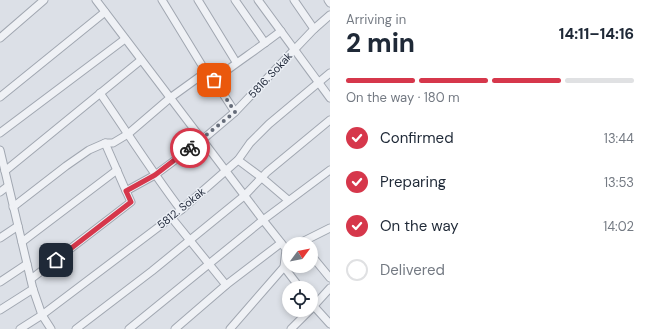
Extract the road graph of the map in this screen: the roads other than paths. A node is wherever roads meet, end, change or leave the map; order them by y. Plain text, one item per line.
1 (44, 0) edge
2 (106, 0) edge
3 (162, 0) edge
4 (198, 0) edge
5 (235, 0) edge
6 (294, 0) edge
7 (328, 0) edge
8 (260, 1) edge
9 (98, 3) edge
10 (330, 3) edge
11 (105, 12) junction
12 (330, 15) edge
13 (314, 29) junction
14 (281, 31) junction
15 (0, 38) edge
16 (125, 39) junction
17 (265, 43) junction
18 (294, 50) junction
19 (141, 60) junction
20 (236, 62) junction
21 (206, 72) junction
22 (330, 73) edge
23 (214, 80) junction
24 (318, 82) junction
25 (100, 93) junction
26 (0, 97) edge
27 (170, 98) junction
28 (330, 98) edge
29 (235, 112) junction
30 (330, 120) edge
31 (0, 133) edge
32 (128, 134) junction
33 (202, 140) junction
34 (105, 143) junction
35 (0, 150) edge
36 (238, 160) junction
37 (117, 170) junction
38 (330, 170) edge
39 (5, 171) junction
40 (226, 172) junction
41 (155, 175) junction
42 (261, 177) junction
43 (8, 186) junction
44 (126, 191) junction
45 (0, 192) edge
46 (244, 196) junction
47 (288, 200) junction
48 (13, 207) junction
49 (180, 210) junction
50 (171, 217) junction
51 (262, 220) junction
52 (18, 226) junction
53 (330, 228) edge
54 (314, 237) edge
55 (0, 238) edge
56 (190, 240) junction
57 (22, 242) junction
58 (281, 243) joint
59 (318, 263) edge
60 (27, 264) junction
61 (209, 264) junction
62 (282, 268) edge
63 (330, 278) edge
64 (31, 279) junction
65 (0, 282) edge
66 (226, 285) junction
67 (330, 288) edge
68 (33, 289) junction
69 (318, 301) edge
70 (0, 310) edge
71 (318, 313) edge
72 (42, 315) junction
73 (302, 317) edge
74 (330, 324) edge
75 (20, 329) edge
76 (51, 329) edge
77 (76, 329) edge
78 (129, 329) edge
79 (175, 329) edge
80 (230, 329) edge
81 (291, 329) edge

1 - 15 street
2 - 9 street
3 - 21 street
4 - 20 street
5 - 17 street
6 - 13 street
7 - 10 street
8 - 14 street
9 - 11 street
11 - 16 street
11 - 26 street
12 - 13 street, 5816. Sokak
13 - 18 street, 5816. Sokak
14 - 17 street
14 - 18 street
16 - 19 street
16 - 31 street
17 - 20 street
18 - 24 street
18 - 29 street, 5816. Sokak
19 - 25 street
19 - 27 street
20 - 23 street
21 - 23 street
21 - 27 street
22 - 24 street, 5812. Sokak
23 - 29 street
24 - 28 street
24 - 36 street, 5812. Sokak
25 - 32 street
25 - 39 street
27 - 32 street
27 - 33 street
29 - 33 street, 5816. Sokak
30 - 42 street
32 - 34 street
32 - 41 street
33 - 40 street
33 - 41 street, 5816. Sokak
34 - 37 street
34 - 48 street
35 - 39 street
36 - 40 street, 5812. Sokak
36 - 42 street
37 - 44 street
37 - 57 street
38 - 47 street
39 - 43 street
40 - 46 street
40 - 49 street, 5812. Sokak
41 - 44 street, 5816. Sokak
41 - 49 street
42 - 46 street
42 - 47 street
43 - 45 street
43 - 48 street
44 - 64 street
46 - 51 street
46 - 56 street
47 - 51 street
48 - 52 street
49 - 50 street, 5812. Sokak
50 - 56 street
50 - 72 street, 5812. Sokak
51 - 58 street
51 - 61 street
52 - 55 street
52 - 57 street
53 - 54 street
56 - 61 street
56 - 77 street
57 - 60 street
58 - 66 street
59 - 63 street
60 - 64 street
60 - 65 street
61 - 66 street
61 - 78 street
62 - 80 street
64 - 68 street
66 - 79 street
67 - 69 street
68 - 70 street
68 - 72 street
71 - 74 street
72 - 75 street, 5812. Sokak
72 - 76 street
73 - 81 street

